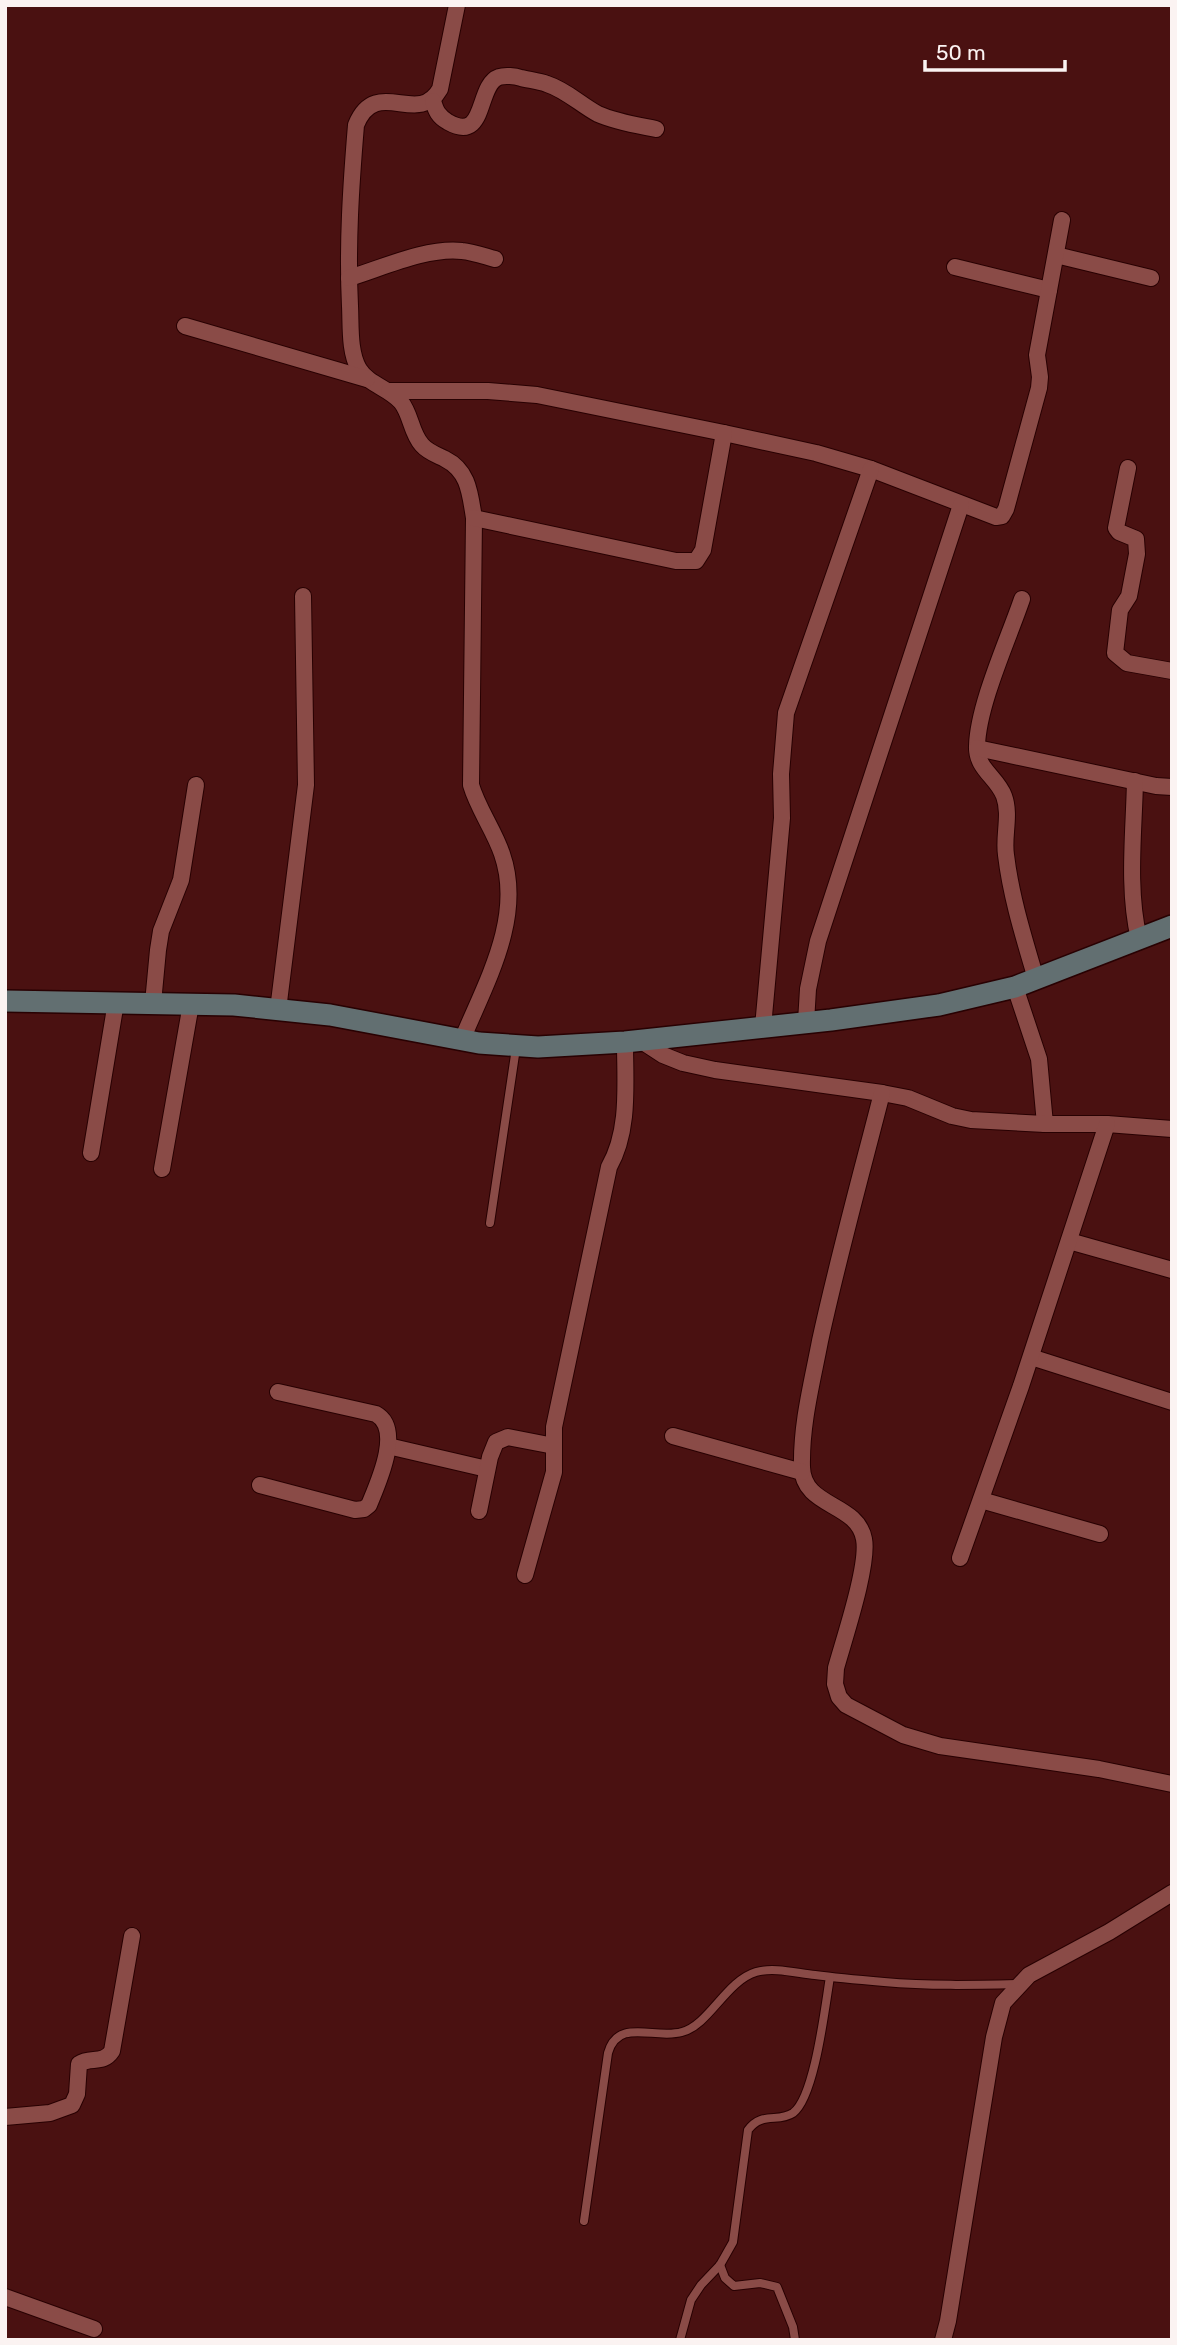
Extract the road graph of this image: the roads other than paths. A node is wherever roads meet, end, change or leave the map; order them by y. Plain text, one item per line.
1 (457, 5) edge
2 (433, 101) junction
3 (656, 129) dead end
4 (1062, 220) dead end
5 (1056, 255) junction
6 (495, 259) dead end
7 (955, 267) dead end
8 (349, 278) junction
9 (1151, 278) dead end
10 (1049, 290) junction
11 (185, 326) dead end
12 (367, 379) junction
13 (388, 391) junction
14 (724, 433) junction
15 (1128, 468) dead end
16 (872, 469) junction
17 (961, 505) junction
18 (474, 518) junction
19 (303, 596) dead end
20 (1022, 599) dead end
21 (1172, 671) edge
22 (977, 748) junction
23 (1135, 781) junction
24 (196, 785) dead end
25 (1172, 787) edge
26 (1172, 926) edge
27 (1139, 939) junction
28 (1036, 979) junction
29 (1015, 987) junction
30 (5, 1000) edge
31 (116, 1002) junction
32 (153, 1003) junction
33 (191, 1004) junction
34 (278, 1010) junction
35 (806, 1022) junction
36 (763, 1027) junction
37 (462, 1040) junction
38 (633, 1041) junction
39 (516, 1045) junction
40 (882, 1093) junction
41 (1045, 1124) junction
42 (1107, 1124) junction
43 (1172, 1129) edge
44 (91, 1153) dead end
45 (162, 1169) dead end
46 (490, 1223) dead end
47 (1069, 1241) junction
48 (1172, 1270) edge
49 (1031, 1357) junction
50 (278, 1392) dead end
51 (1172, 1402) edge
52 (673, 1436) dead end
53 (388, 1446) junction
54 (554, 1446) junction
55 (487, 1469) junction
56 (802, 1472) junction
57 (260, 1485) dead end
58 (981, 1500) junction
59 (479, 1511) dead end
60 (1100, 1534) dead end
61 (960, 1558) dead end
62 (525, 1575) dead end
63 (1172, 1784) edge
64 (1172, 1893) edge
65 (132, 1936) dead end
66 (830, 1977) junction
67 (1018, 1984) junction
68 (5, 2117) edge
69 (584, 2221) dead end
70 (720, 2265) junction
71 (5, 2297) edge
72 (94, 2329) dead end
73 (680, 2340) edge
74 (795, 2340) edge
75 (943, 2340) edge

1 - 2 street
2 - 3 street
2 - 8 street
4 - 5 street
5 - 9 street
5 - 10 street
6 - 8 street
7 - 10 street
8 - 12 street
10 - 17 street
11 - 12 street
12 - 13 street
13 - 14 street
13 - 18 street
14 - 16 street
14 - 18 street
15 - 21 street
16 - 17 street
16 - 36 street
17 - 35 street
18 - 37 street
19 - 34 street
20 - 22 street
22 - 23 street
22 - 28 street
23 - 25 street
23 - 27 street
24 - 32 street
26 - 27 main road
27 - 28 main road
28 - 29 main road
29 - 35 main road
29 - 41 street
30 - 31 main road
31 - 32 main road
31 - 44 street
32 - 33 main road
33 - 34 main road
33 - 45 street
34 - 37 main road
35 - 36 main road
36 - 38 main road
37 - 39 main road
38 - 39 main road
38 - 40 street
38 - 54 street
39 - 46 lane
40 - 41 street
40 - 56 street
41 - 42 street
42 - 43 street
42 - 47 street
47 - 48 street
47 - 49 street
49 - 51 street
49 - 58 street
50 - 53 street
52 - 56 street
53 - 55 street
53 - 57 street
54 - 55 street
54 - 62 street
55 - 59 street
56 - 63 street
58 - 60 street
58 - 61 street
64 - 67 street
65 - 68 street
66 - 67 lane
66 - 69 lane
66 - 70 lane
67 - 75 street
70 - 73 lane
70 - 74 lane
71 - 72 street

